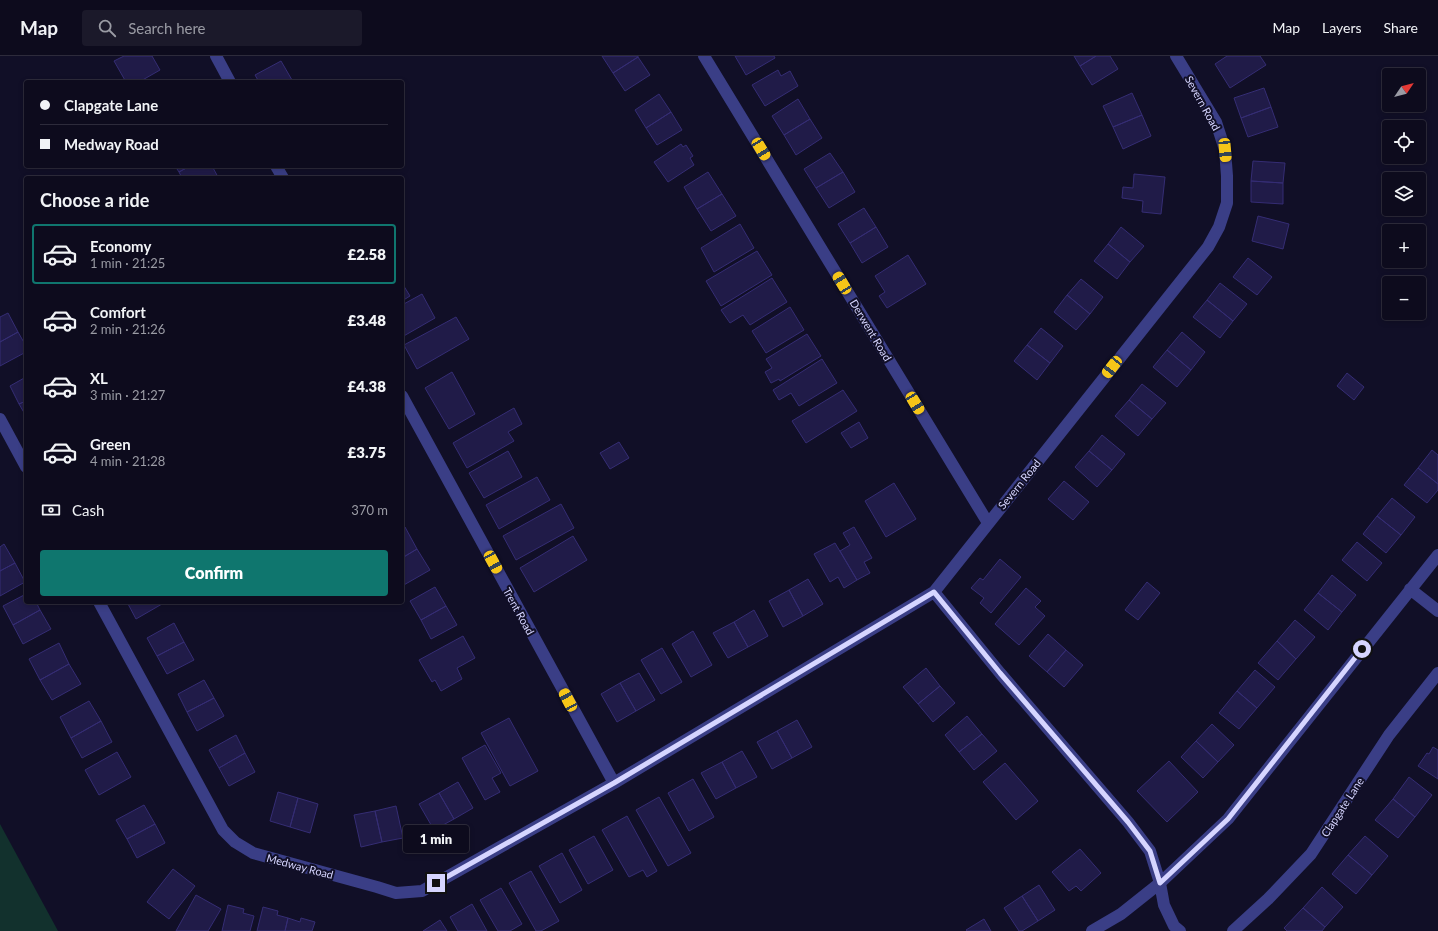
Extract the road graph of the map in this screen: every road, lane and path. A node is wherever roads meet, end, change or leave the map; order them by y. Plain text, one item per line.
1 (216, 56) edge
2 (704, 56) edge
3 (1176, 56) edge
4 (229, 80) edge
5 (404, 400) edge
6 (0, 419) edge
7 (24, 463) edge
8 (988, 523) junction
9 (1438, 554) edge
10 (1410, 589) junction
11 (934, 592) junction
12 (100, 604) edge
13 (1438, 610) edge
14 (1438, 673) edge
15 (614, 783) junction
16 (1160, 883) junction
17 (1092, 931) edge
18 (1180, 931) edge
19 (1234, 931) edge

1 - 4 street
2 - 8 street, Derwent Road
3 - 8 street, Severn Road
5 - 15 street, Trent Road
6 - 7 street
8 - 11 street, Severn Road
9 - 10 street
10 - 13 street
10 - 16 street
11 - 15 street, Severn Road
11 - 16 street
12 - 15 street, Medway Road
14 - 19 street, Clapgate Lane
16 - 17 street
16 - 18 street

